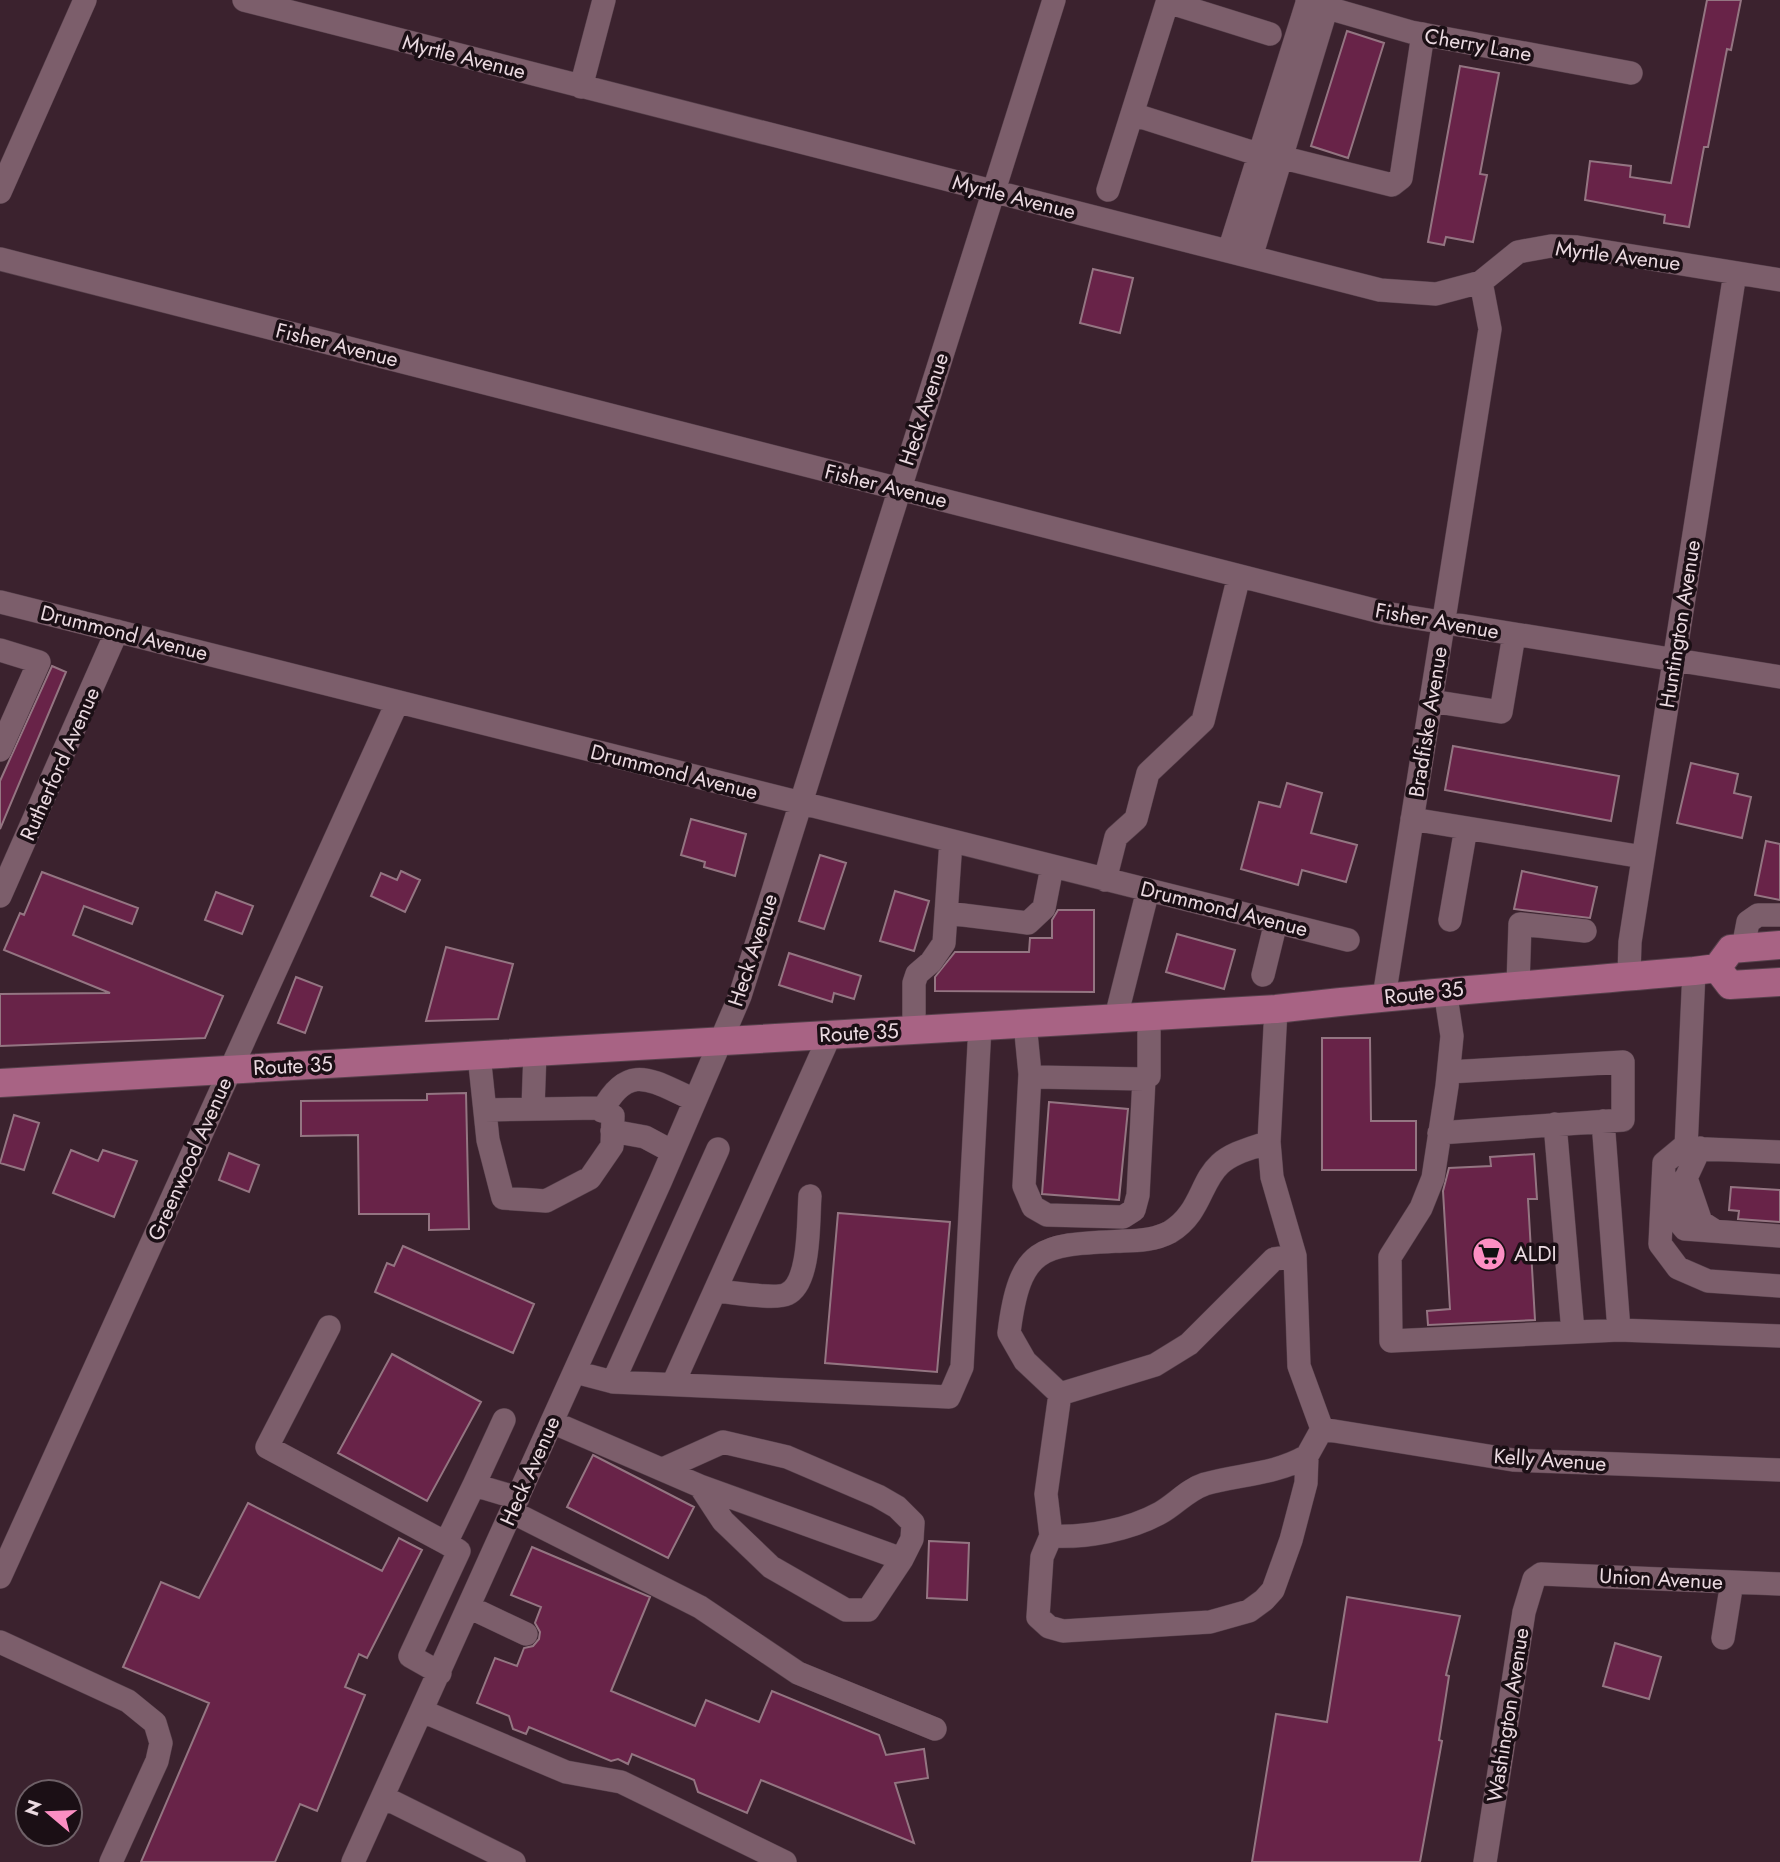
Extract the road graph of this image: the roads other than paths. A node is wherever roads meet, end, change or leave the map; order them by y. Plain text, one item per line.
1 (85, 0) edge
2 (244, 0) edge
3 (604, 0) edge
4 (1054, 0) edge
5 (1168, 1) edge
6 (1318, 2) edge
7 (1270, 34) dead end
8 (1423, 34) junction
9 (1631, 73) dead end
10 (581, 87) junction
11 (1132, 114) junction
12 (1273, 158) junction
13 (1108, 190) dead end
14 (993, 191) junction
15 (0, 192) edge
16 (1240, 254) junction
17 (0, 259) edge
18 (1735, 273) junction
19 (1780, 280) edge
20 (1481, 282) junction
21 (899, 489) junction
22 (1239, 576) junction
23 (0, 602) edge
24 (1443, 624) junction
25 (117, 631) junction
26 (1514, 635) junction
27 (0, 650) edge
28 (1675, 661) junction
29 (1780, 677) edge
30 (1431, 701) junction
31 (397, 703) junction
32 (0, 750) edge
33 (800, 804) junction
34 (1412, 819) junction
35 (1466, 828) junction
36 (951, 841) junction
37 (1643, 857) junction
38 (1052, 866) junction
39 (1105, 880) junction
40 (1148, 890) junction
41 (0, 896) edge
42 (947, 913) junction
43 (1780, 915) edge
44 (1450, 920) dead end
45 (1276, 922) junction
46 (1585, 931) dead end
47 (1348, 940) dead end
48 (1780, 945) edge
49 (1742, 948) junction
50 (1705, 969) junction
51 (1263, 975) dead end
52 (1629, 975) junction
53 (1780, 982) edge
54 (1518, 985) junction
55 (1445, 990) junction
56 (1384, 997) junction
57 (1276, 1009) junction
58 (1149, 1015) junction
59 (1116, 1017) junction
60 (1025, 1023) junction
61 (980, 1026) junction
62 (914, 1030) junction
63 (830, 1035) junction
64 (720, 1041) junction
65 (535, 1052) junction
66 (479, 1055) junction
67 (230, 1070) junction
68 (1449, 1072) junction
69 (1030, 1074) junction
70 (1144, 1079) junction
71 (1, 1086) edge
72 (695, 1100) junction
73 (533, 1108) junction
74 (485, 1110) junction
75 (607, 1121) junction
76 (1603, 1121) junction
77 (1555, 1124) junction
78 (1439, 1133) junction
79 (1269, 1142) junction
80 (1693, 1148) junction
81 (718, 1149) dead end
82 (673, 1152) junction
83 (1780, 1152) edge
84 (661, 1180) junction
85 (697, 1196) junction
86 (810, 1196) dead end
87 (1780, 1236) edge
88 (1660, 1240) junction
89 (1780, 1247) edge
90 (1294, 1256) junction
91 (1780, 1286) edge
92 (716, 1291) junction
93 (329, 1327) dead end
94 (1619, 1330) junction
95 (1573, 1332) junction
96 (1780, 1336) edge
97 (575, 1372) junction
98 (613, 1381) junction
99 (673, 1384) junction
100 (1060, 1394) junction
101 (504, 1420) dead end
102 (552, 1422) junction
103 (1322, 1429) junction
104 (1307, 1456) junction
105 (663, 1469) junction
106 (1780, 1470) edge
107 (474, 1485) junction
108 (700, 1486) junction
109 (515, 1505) junction
110 (1051, 1536) junction
111 (452, 1547) junction
112 (902, 1559) junction
113 (488, 1566) junction
114 (1541, 1574) joint
115 (0, 1577) edge
116 (1732, 1582) junction
117 (1780, 1584) edge
118 (469, 1607) junction
119 (526, 1634) dead end
120 (1723, 1638) dead end
121 (0, 1642) edge
122 (440, 1673) junction
123 (422, 1711) junction
124 (935, 1729) dead end
125 (383, 1797) junction
126 (111, 1862) edge
127 (353, 1862) edge
128 (514, 1862) edge
129 (785, 1862) edge
130 (1485, 1862) edge

1 - 15 street
2 - 10 street, Myrtle Avenue
3 - 10 street
4 - 14 street, Heck Avenue
5 - 7 street
5 - 11 street
6 - 8 street, Cherry Lane
6 - 12 street
8 - 9 street, Cherry Lane
8 - 12 street
10 - 14 street, Myrtle Avenue
11 - 12 street
11 - 13 street
12 - 16 street
14 - 16 street, Myrtle Avenue
14 - 21 street, Heck Avenue
16 - 20 street, Myrtle Avenue
17 - 21 street, Fisher Avenue
18 - 19 street, Myrtle Avenue
18 - 20 street, Myrtle Avenue
18 - 28 street, Huntington Avenue
20 - 24 street, Bradfiske Avenue
21 - 22 street, Fisher Avenue
21 - 33 street, Heck Avenue
22 - 24 street, Fisher Avenue
22 - 39 street
23 - 25 street, Drummond Avenue
24 - 26 street, Fisher Avenue
24 - 30 street, Bradfiske Avenue
25 - 31 street, Drummond Avenue
25 - 41 street, Rutherford Avenue
26 - 28 street, Fisher Avenue
26 - 30 street
27 - 32 street
28 - 29 street, Fisher Avenue
28 - 37 street, Huntington Avenue
30 - 34 street, Bradfiske Avenue
31 - 33 street, Drummond Avenue
31 - 67 street, Greenwood Avenue
33 - 36 street, Drummond Avenue
33 - 64 street, Heck Avenue
34 - 35 street
34 - 56 street, Bradfiske Avenue
35 - 37 street
35 - 44 street
36 - 38 street, Drummond Avenue
36 - 42 street
37 - 52 street, Huntington Avenue
38 - 39 street, Drummond Avenue
38 - 42 street
39 - 40 street, Drummond Avenue
40 - 45 street, Drummond Avenue
40 - 59 street
42 - 62 street
43 - 49 street
45 - 47 street, Drummond Avenue
45 - 51 street
46 - 54 street
48 - 49 main road
49 - 50 main road
50 - 52 main road, Route 35
50 - 53 main road
50 - 80 street
52 - 54 main road, Route 35
54 - 55 main road, Route 35
55 - 56 main road, Route 35
55 - 68 street
56 - 57 main road, Route 35
57 - 58 main road, Route 35
57 - 79 street
58 - 59 main road, Route 35
58 - 70 street
59 - 60 main road, Route 35
60 - 61 main road, Route 35
60 - 69 street
61 - 62 main road, Route 35
61 - 99 street
62 - 63 main road, Route 35
63 - 64 main road, Route 35
63 - 92 street
64 - 65 main road, Route 35
64 - 72 street, Heck Avenue
65 - 66 main road, Route 35
65 - 73 street
66 - 67 main road, Route 35
66 - 74 street
67 - 71 main road, Route 35
67 - 115 street, Greenwood Avenue
68 - 76 street
68 - 78 street
69 - 70 street
69 - 70 street
72 - 75 street
72 - 82 street, Heck Avenue
73 - 74 street
73 - 75 street
74 - 75 street
75 - 82 street
76 - 77 street
76 - 94 street
77 - 78 street
77 - 95 street
78 - 95 street
79 - 90 street
79 - 100 street
80 - 83 street
80 - 87 street
80 - 88 street
81 - 85 street
82 - 84 street, Heck Avenue
84 - 85 street
84 - 97 street, Heck Avenue
85 - 98 street
86 - 92 street
88 - 89 street
88 - 91 street
90 - 100 street
90 - 103 street
92 - 99 street
93 - 111 street
94 - 95 street
94 - 96 street
97 - 98 street
97 - 102 street, Heck Avenue
98 - 99 street
100 - 110 street
101 - 107 street
102 - 105 street
102 - 109 street, Heck Avenue
103 - 104 street
103 - 106 street, Kelly Avenue
104 - 110 street
104 - 110 street
105 - 108 street
105 - 112 street
107 - 109 street
107 - 111 street
108 - 112 street
108 - 112 street
109 - 113 street, Heck Avenue
109 - 124 street
111 - 113 street
111 - 122 street
113 - 118 street, Heck Avenue
114 - 116 street, Union Avenue
114 - 130 street, Washington Avenue
116 - 117 street, Union Avenue
116 - 120 street
118 - 119 street
118 - 122 street, Heck Avenue
121 - 126 street
122 - 123 street, Heck Avenue
123 - 125 street, Heck Avenue
123 - 129 street
125 - 127 street, Heck Avenue
125 - 128 street

